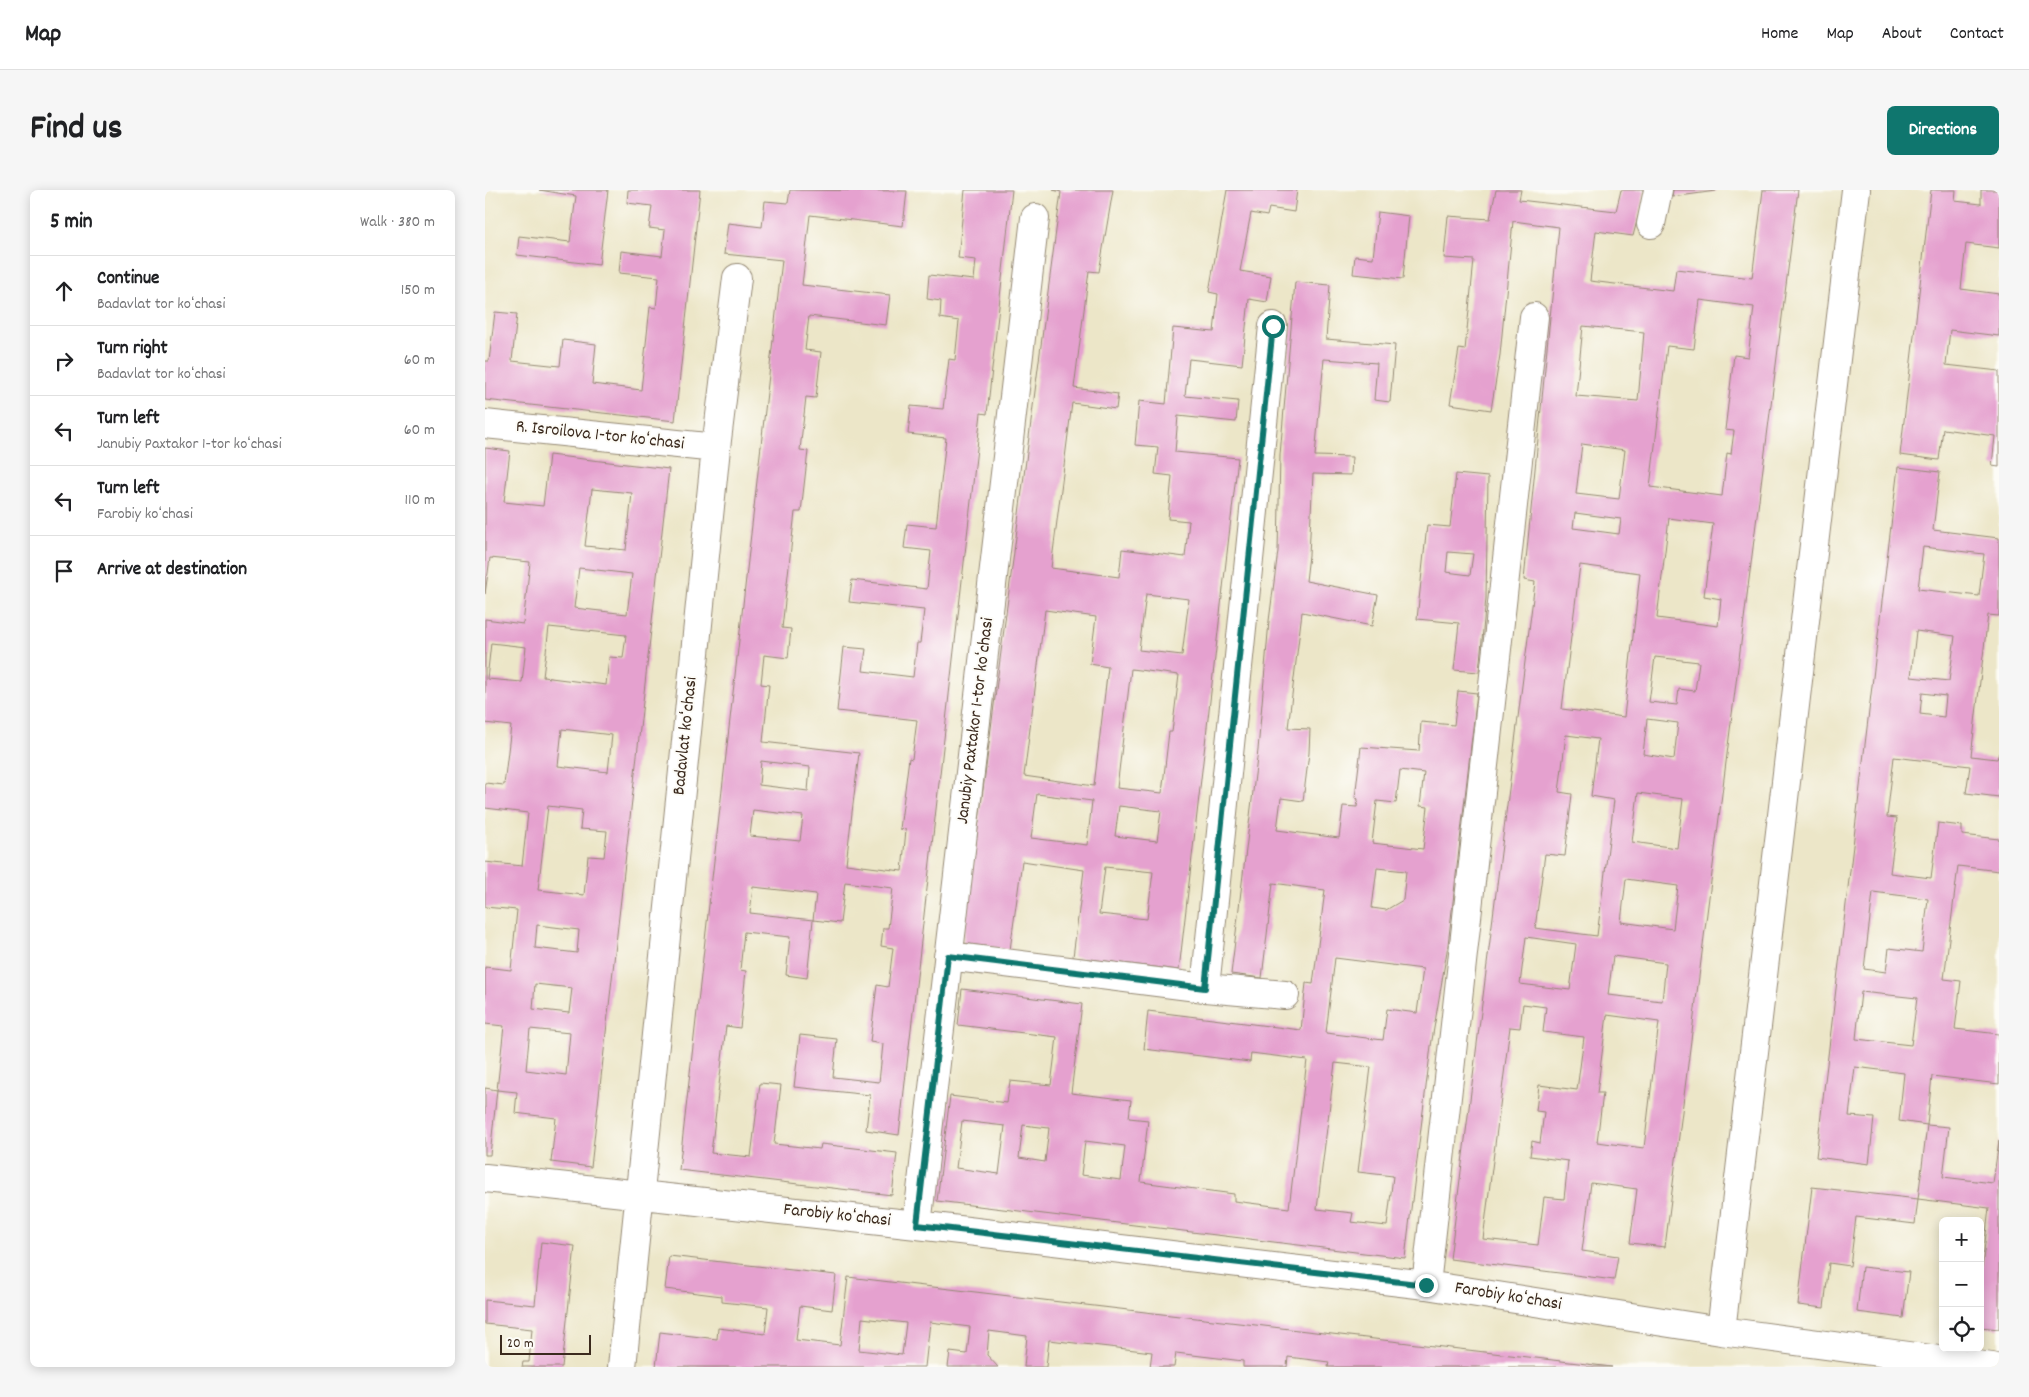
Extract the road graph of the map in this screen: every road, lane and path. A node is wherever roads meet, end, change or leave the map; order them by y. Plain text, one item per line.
1 (1658, 190) edge
2 (1856, 190) edge
3 (1035, 218) dead end
4 (1651, 224) dead end
5 (737, 278) dead end
6 (1534, 317) dead end
7 (1273, 326) dead end
8 (485, 424) edge
9 (716, 448) junction
10 (948, 956) junction
11 (1205, 988) junction
12 (1285, 995) dead end
13 (485, 1178) edge
14 (638, 1194) junction
15 (917, 1225) junction
16 (1426, 1285) junction
17 (1721, 1331) junction
18 (1940, 1363) edge
19 (622, 1367) edge
20 (1992, 1367) edge

1 - 4 street
2 - 17 street
3 - 10 street, Janubiy Paxtakor 1-tor koʻchasi
5 - 9 street, Badavlat koʻchasi
6 - 16 street
7 - 11 street
8 - 9 street, R. Isroilova 1-tor koʻchasi
9 - 14 street, Badavlat koʻchasi
10 - 11 street
10 - 15 street, Janubiy Paxtakor 1-tor koʻchasi
11 - 12 street
13 - 14 street, Farobiy koʻchasi
14 - 15 street, Farobiy koʻchasi
14 - 19 street, Badavlat koʻchasi
15 - 16 street, Farobiy koʻchasi
16 - 17 street, Farobiy koʻchasi
17 - 18 street, Farobiy koʻchasi
18 - 20 street, Farobiy koʻchasi

